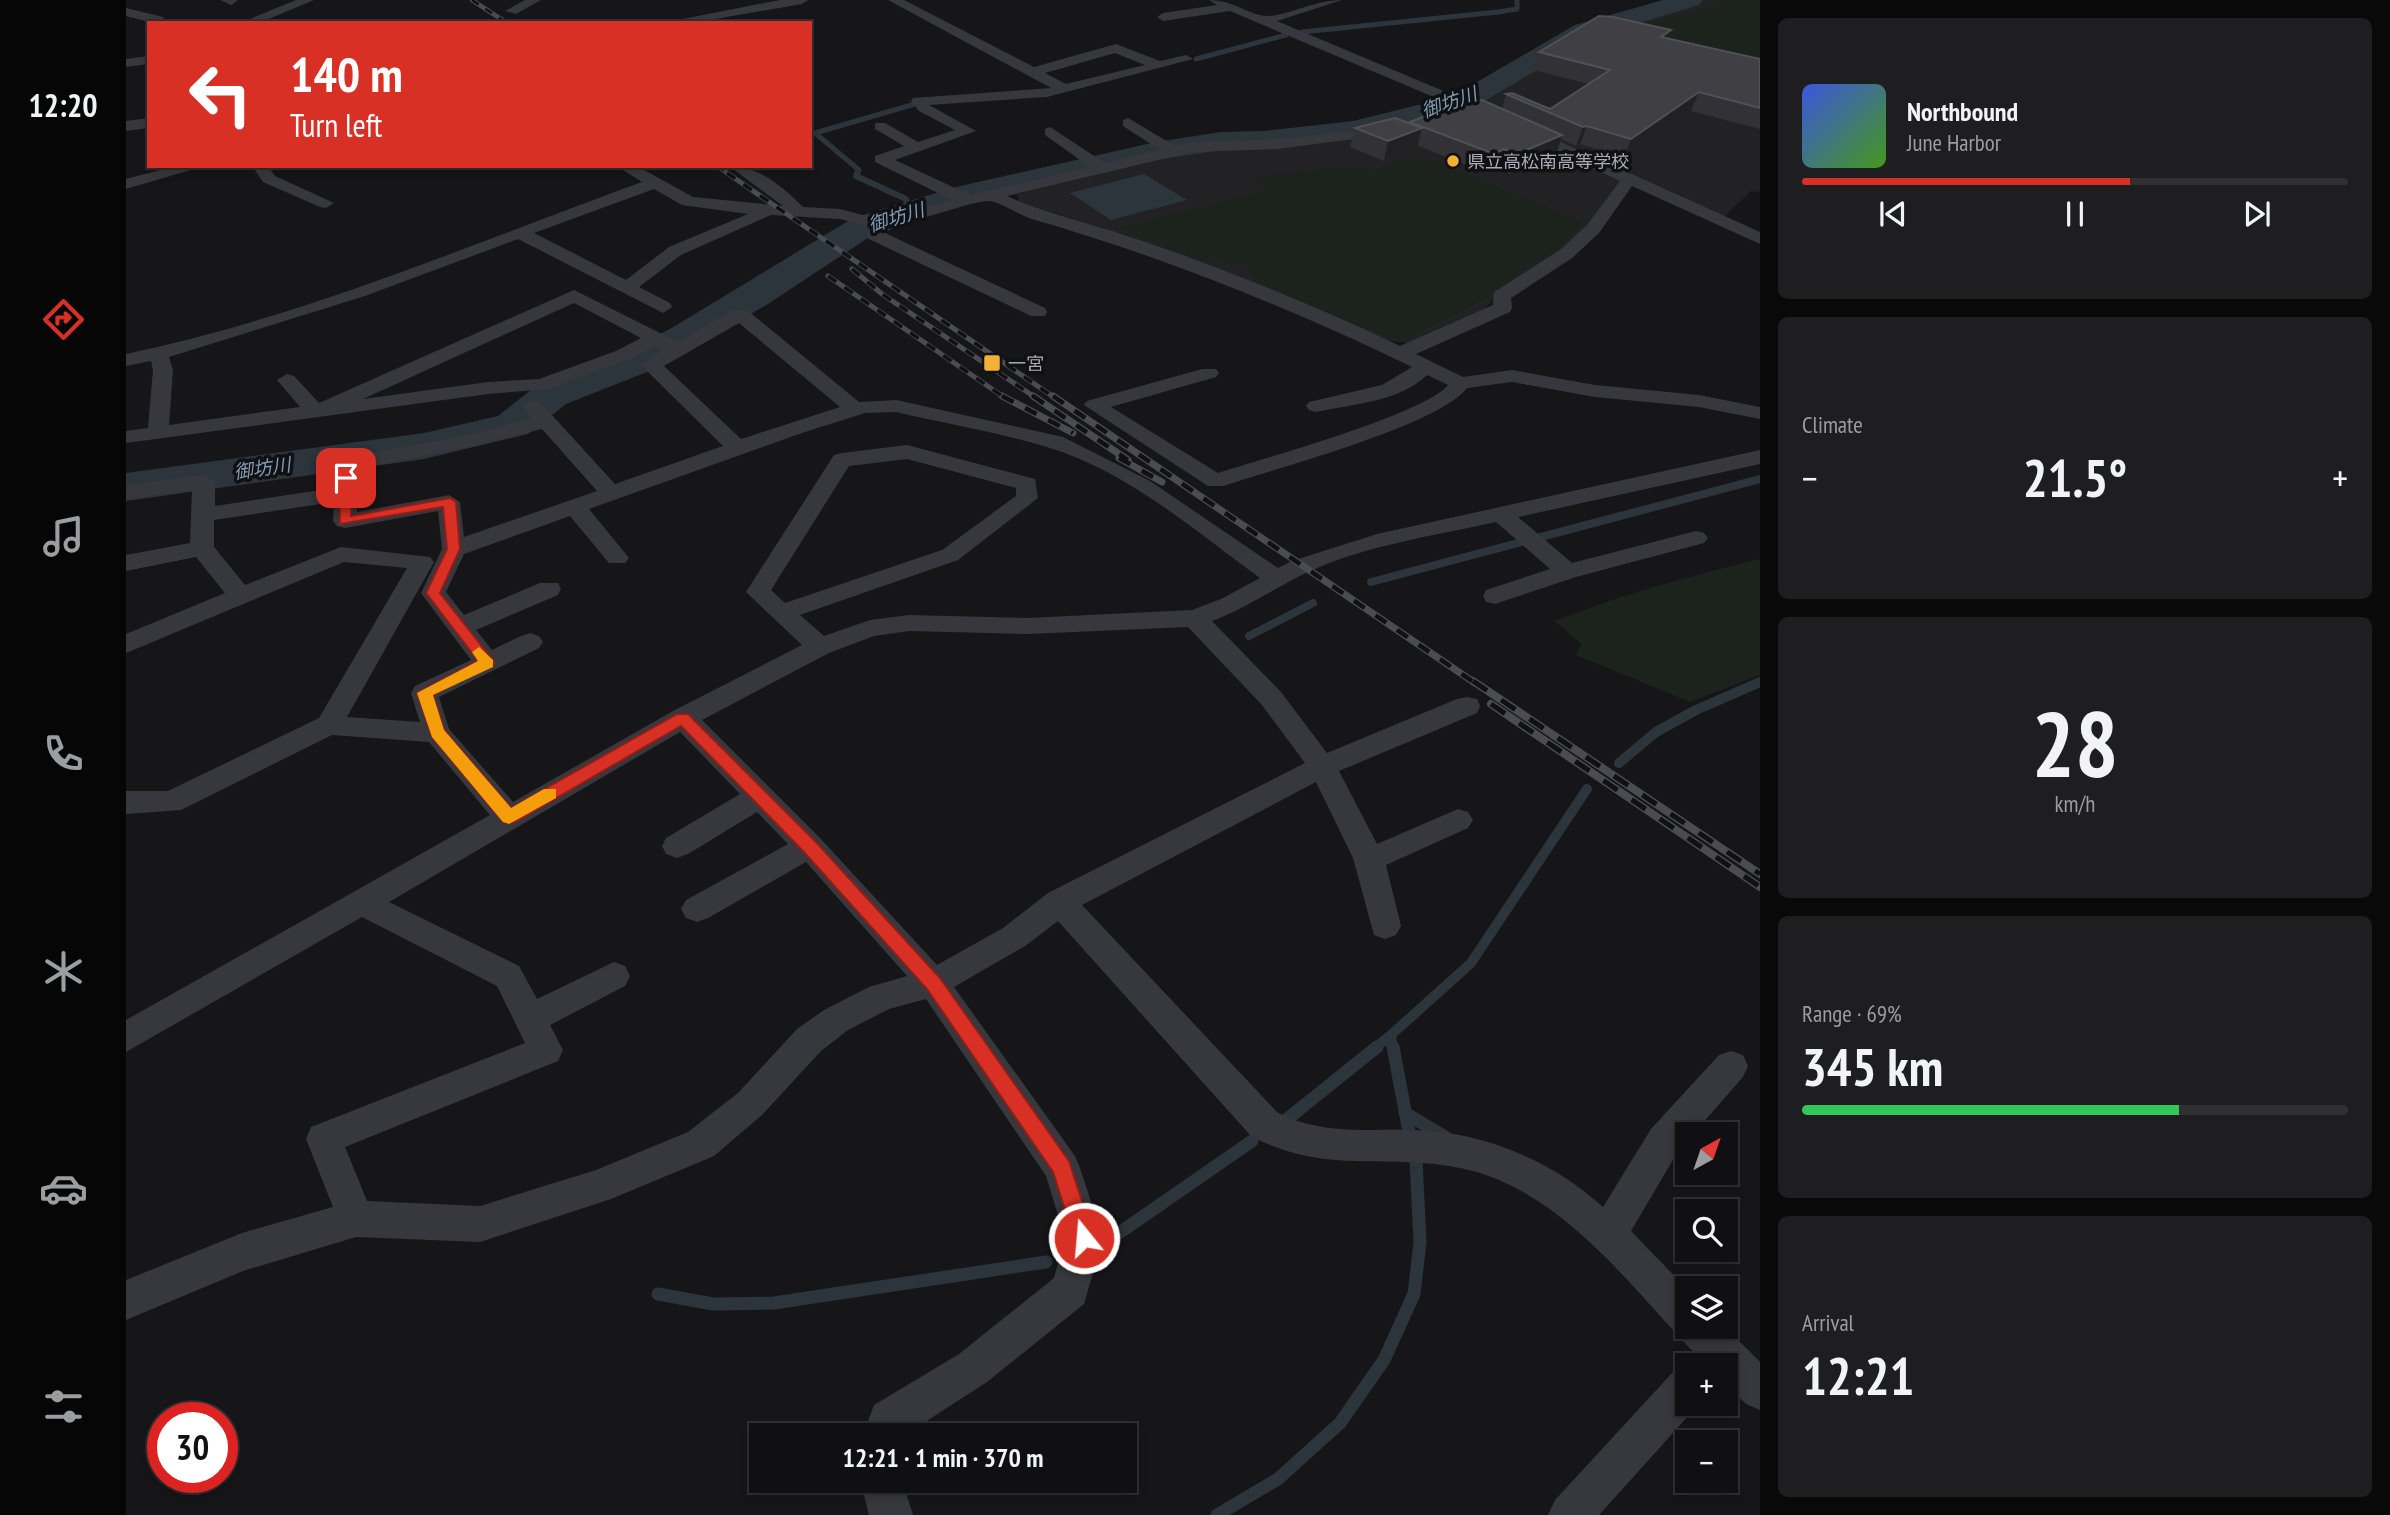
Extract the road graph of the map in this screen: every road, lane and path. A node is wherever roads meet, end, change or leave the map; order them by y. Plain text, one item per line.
1 (134, 0) edge
2 (307, 0) edge
3 (535, 0) edge
4 (802, 0) edge
5 (894, 0) edge
6 (1215, 0) edge
7 (1336, 0) edge
8 (126, 3) edge
9 (1232, 7) junction
10 (511, 11) dead end
11 (126, 12) edge
12 (1163, 17) dead end
13 (158, 20) dead end
14 (698, 20) edge
15 (251, 21) edge
16 (1265, 21) junction
17 (147, 51) edge
18 (126, 52) edge
19 (1186, 59) dead end
20 (147, 60) edge
21 (126, 63) edge
22 (1159, 66) junction
23 (1032, 72) junction
24 (1065, 89) junction
25 (147, 123) edge
26 (1128, 123) dead end
27 (126, 126) edge
28 (880, 126) dead end
29 (1404, 126) edge
30 (1050, 132) dead end
31 (916, 147) junction
32 (1168, 149) junction
33 (1099, 165) junction
34 (188, 168) edge
35 (261, 168) edge
36 (629, 168) edge
37 (740, 168) edge
38 (1629, 179) junction
39 (655, 183) junction
40 (126, 184) edge
41 (296, 191) junction
42 (991, 195) junction
43 (961, 197) junction
44 (273, 202) dead end
45 (326, 203) dead end
46 (770, 210) junction
47 (799, 212) junction
48 (877, 224) junction
49 (520, 233) junction
50 (1760, 239) edge
51 (622, 286) junction
52 (585, 300) junction
53 (663, 307) dead end
54 (1038, 312) dead end
55 (657, 340) junction
56 (679, 350) junction
57 (1399, 354) junction
58 (159, 355) junction
59 (126, 360) edge
60 (1425, 366) junction
61 (1209, 373) dead end
62 (287, 380) dead end
63 (1460, 383) junction
64 (535, 406) junction
65 (1316, 406) dead end
66 (855, 409) junction
67 (316, 412) junction
68 (1760, 413) edge
69 (158, 433) junction
70 (126, 437) edge
71 (739, 449) junction
72 (1760, 457) edge
73 (345, 493) junction
74 (611, 493) junction
75 (126, 494) edge
76 (574, 506) junction
77 (1500, 513) junction
78 (203, 515) junction
79 (1696, 538) dead end
80 (202, 548) junction
81 (454, 549) junction
82 (617, 558) dead end
83 (126, 562) edge
84 (1567, 572) junction
85 (1277, 579) junction
86 (549, 589) dead end
87 (240, 596) junction
88 (1494, 596) dead end
89 (781, 613) junction
90 (1194, 618) junction
91 (459, 627) junction
92 (530, 642) dead end
93 (126, 644) edge
94 (820, 647) junction
95 (488, 663) junction
96 (1467, 706) dead end
97 (683, 718) junction
98 (329, 725) junction
99 (437, 733) junction
100 (1322, 767) junction
101 (760, 796) junction
102 (126, 803) edge
103 (509, 817) junction
104 (1458, 820) dead end
105 (677, 846) dead end
106 (809, 846) junction
107 (1368, 859) junction
108 (361, 902) junction
109 (1059, 902) junction
110 (697, 909) dead end
111 (1385, 926) dead end
112 (614, 976) dead end
113 (933, 983) junction
114 (530, 1019) junction
115 (126, 1037) edge
116 (1731, 1066) dead end
117 (356, 1219) junction
118 (1608, 1234) junction
119 (126, 1300) edge
120 (1675, 1305) edge
121 (1738, 1377) edge
122 (1760, 1390) edge
123 (1675, 1393) edge
124 (888, 1423) edge
125 (885, 1493) edge
126 (891, 1515) edge
127 (1570, 1515) edge

1 - 8 street
2 - 15 street
3 - 10 street
4 - 14 street
5 - 23 street
6 - 9 street
7 - 16 street
9 - 12 street
9 - 16 street
11 - 13 street
16 - 38 street
17 - 18 street
19 - 22 street
20 - 21 street
22 - 23 street
22 - 24 street
23 - 24 street
24 - 31 street
25 - 27 street
26 - 32 street
28 - 31 street
29 - 32 street
30 - 33 street
31 - 43 street
32 - 33 street
33 - 42 street
34 - 40 street
35 - 41 street
36 - 39 street
37 - 47 street
38 - 50 street
38 - 57 street
39 - 46 street
39 - 49 street
41 - 44 street
41 - 45 street
42 - 43 street
42 - 57 street
43 - 48 street
46 - 47 street
46 - 51 street
47 - 48 street
48 - 54 street
49 - 51 street
49 - 58 street
51 - 52 street
51 - 53 street
52 - 55 street
52 - 67 street
55 - 56 street
55 - 64 street
56 - 66 street
56 - 71 street
57 - 60 street
58 - 59 street
58 - 69 street
60 - 63 street
60 - 65 street
61 - 63 street
62 - 67 street
63 - 68 street
64 - 67 street
64 - 73 street
64 - 74 street
66 - 71 street
66 - 85 street
67 - 69 street
69 - 70 street
71 - 74 street
72 - 77 street
73 - 78 street
73 - 81 street
74 - 76 street
75 - 78 street
76 - 81 street
76 - 82 street
77 - 84 street
77 - 85 street
78 - 80 street
79 - 84 street
80 - 83 street
80 - 87 street
81 - 91 street
84 - 88 street
85 - 90 street
86 - 91 street
87 - 93 street
87 - 98 street
89 - 89 street
89 - 94 street
90 - 94 street
90 - 100 street
91 - 95 street
92 - 95 street
94 - 97 street
95 - 99 street
96 - 100 street
97 - 101 street
97 - 103 street
98 - 99 street
98 - 102 street
99 - 103 street
100 - 107 street
100 - 109 street
101 - 105 street
101 - 106 street
103 - 108 street
104 - 107 street
106 - 110 street
106 - 113 street
107 - 111 street
108 - 114 street
108 - 115 street
109 - 113 street
109 - 118 street
112 - 114 street
113 - 117 street
113 - 124 street
114 - 117 street
116 - 118 street
117 - 119 street
118 - 120 street
121 - 122 street
123 - 127 street
125 - 126 street

